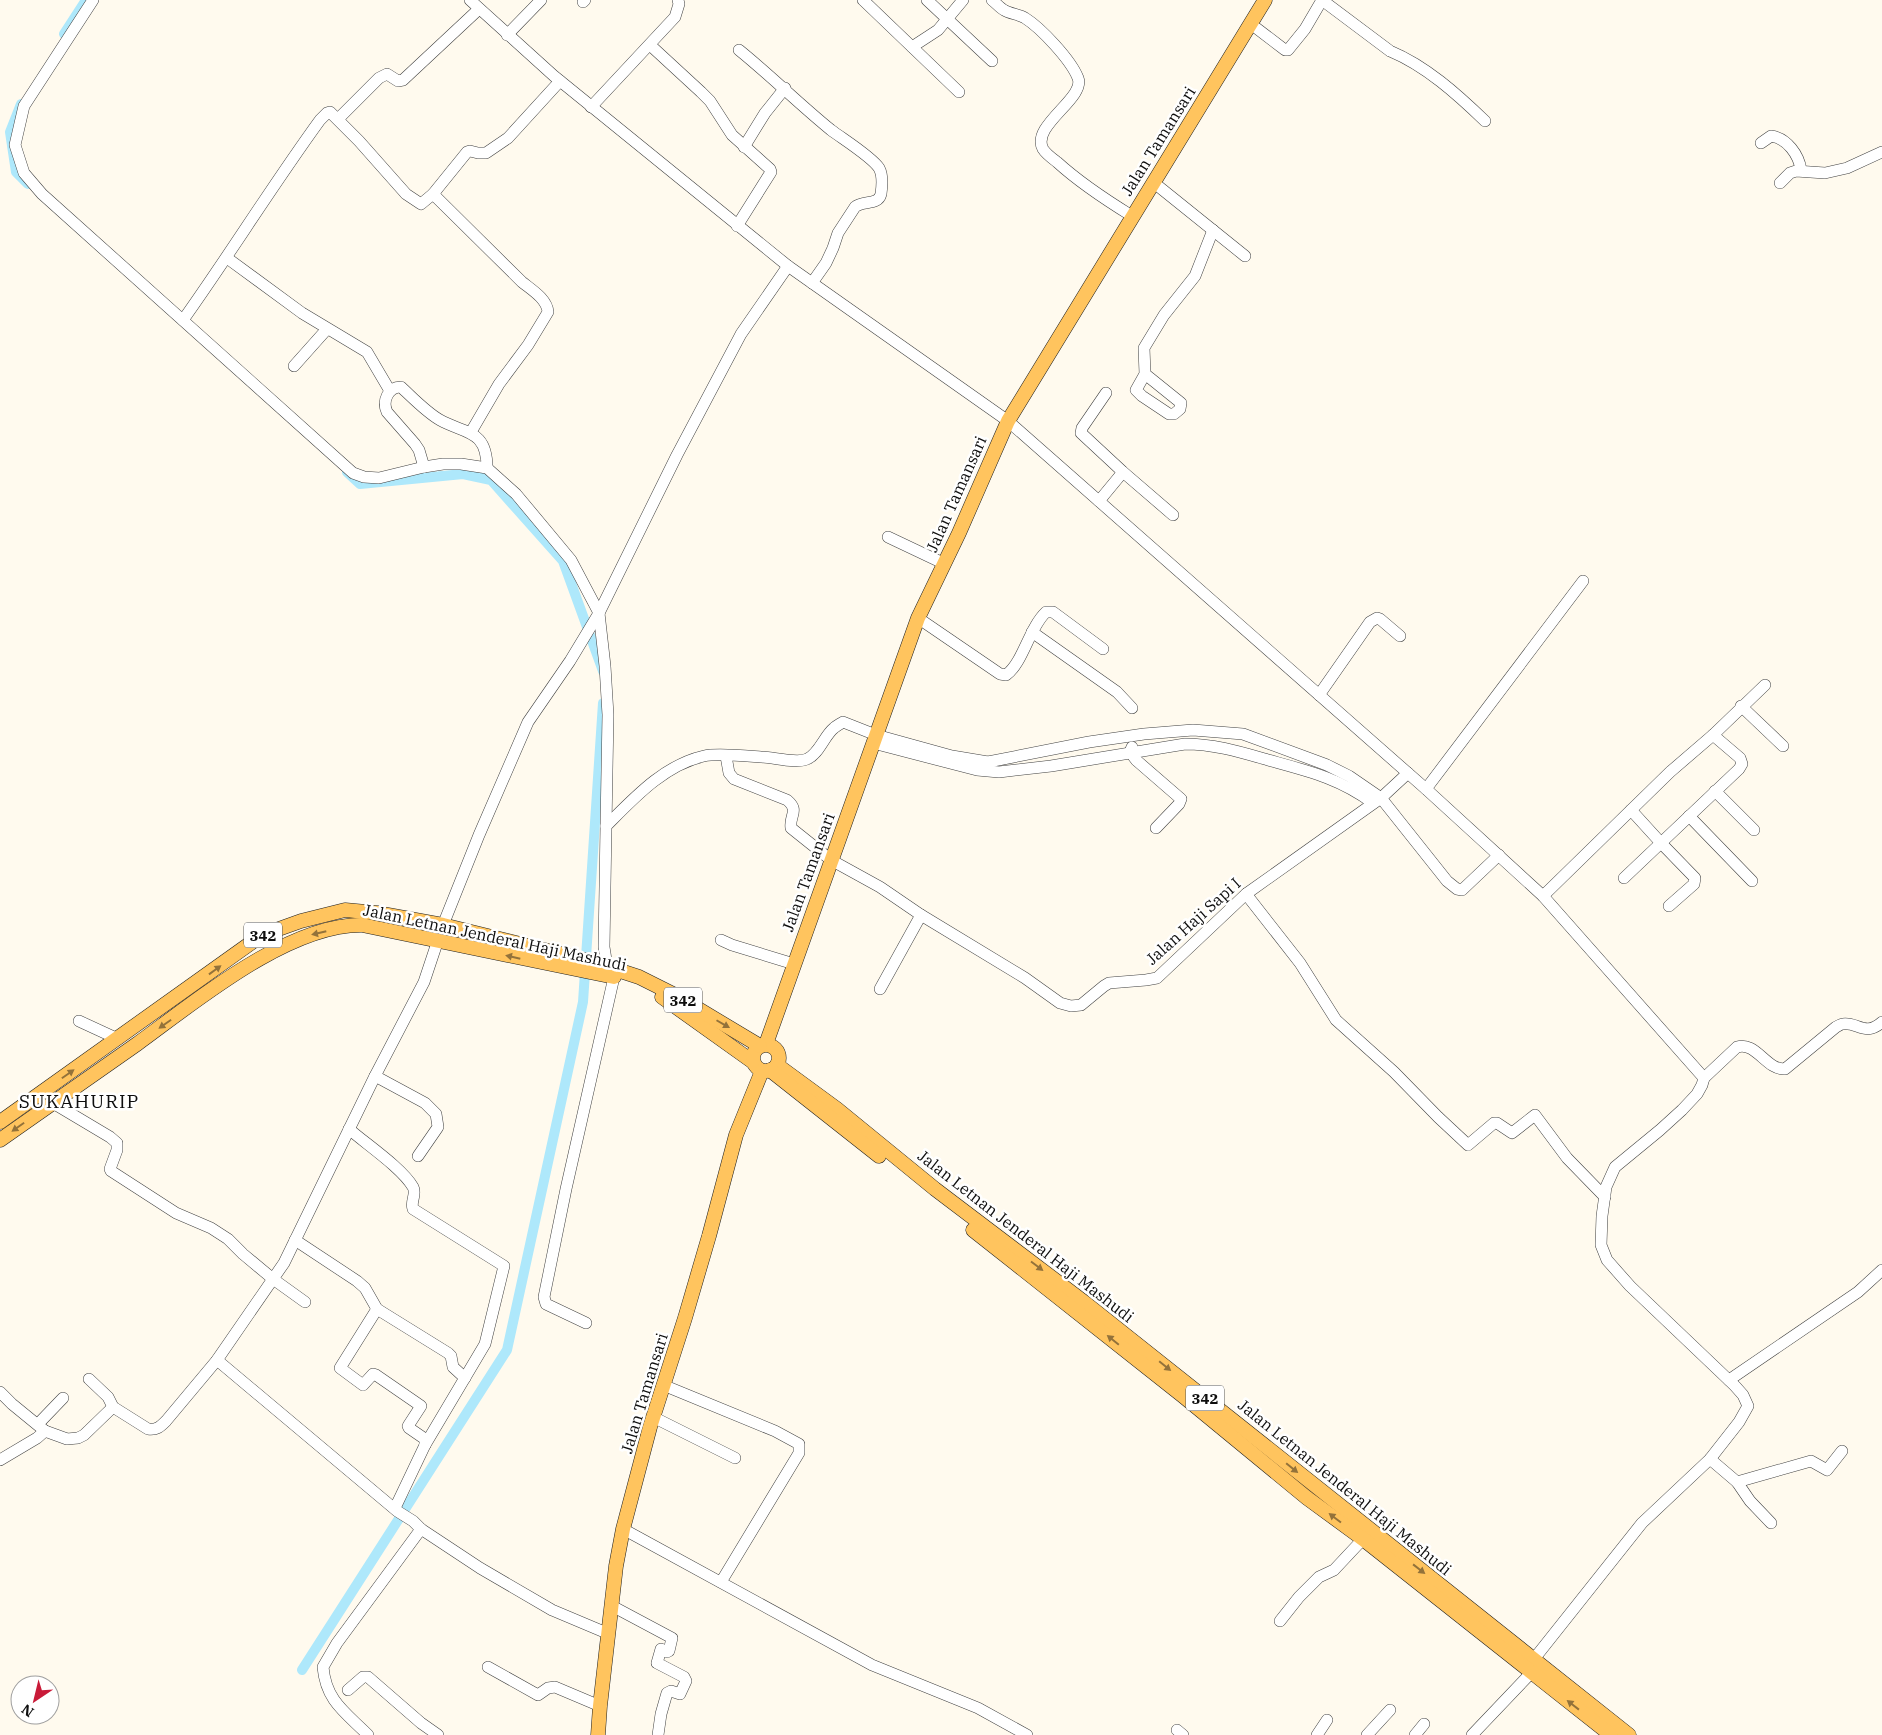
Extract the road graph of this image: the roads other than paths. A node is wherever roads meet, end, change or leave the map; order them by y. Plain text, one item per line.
1 (93, 0) edge
2 (470, 0) edge
3 (541, 0) edge
4 (678, 0) edge
5 (863, 0) edge
6 (927, 0) edge
7 (963, 0) edge
8 (992, 0) edge
9 (1264, 0) edge
10 (1322, 0) edge
11 (479, 9) junction
12 (948, 20) junction
13 (1251, 24) junction
14 (507, 35) junction
15 (650, 45) junction
16 (912, 47) junction
17 (738, 50) dead end
18 (992, 61) dead end
19 (560, 81) junction
20 (785, 88) junction
21 (959, 92) dead end
22 (591, 107) junction
23 (338, 119) junction
24 (1485, 121) dead end
25 (1761, 143) dead end
26 (744, 147) junction
27 (1882, 152) edge
28 (1802, 170) junction
29 (1152, 182) junction
30 (1780, 183) dead end
31 (434, 194) junction
32 (1132, 216) junction
33 (737, 226) junction
34 (1212, 230) junction
35 (1245, 256) dead end
36 (227, 258) junction
37 (788, 266) junction
38 (812, 283) junction
39 (182, 320) junction
40 (327, 329) junction
41 (294, 366) dead end
42 (1145, 374) dead end
43 (390, 391) junction
44 (1106, 393) dead end
45 (1008, 421) junction
46 (471, 432) junction
47 (424, 467) junction
48 (487, 468) junction
49 (1123, 472) junction
50 (1099, 501) junction
51 (1173, 515) dead end
52 (888, 537) dead end
53 (945, 564) junction
54 (1583, 581) dead end
55 (596, 616) junction
56 (918, 618) junction
57 (1032, 632) junction
58 (1400, 636) dead end
59 (1103, 649) dead end
60 (1765, 685) dead end
61 (1319, 695) junction
62 (1741, 706) junction
63 (1132, 708) dead end
64 (1713, 735) junction
65 (1135, 736) junction
66 (874, 739) junction
67 (1783, 746) dead end
68 (1130, 752) junction
69 (726, 756) junction
70 (1408, 774) junction
71 (1426, 789) junction
72 (1715, 791) junction
73 (1377, 801) junction
74 (1631, 810) junction
75 (1689, 816) junction
76 (606, 826) junction
77 (1156, 828) dead end
78 (1754, 830) dead end
79 (1661, 843) junction
80 (1499, 855) junction
81 (831, 860) junction
82 (1624, 878) dead end
83 (1752, 881) dead end
84 (1246, 894) junction
85 (1543, 896) junction
86 (1670, 906) dead end
87 (345, 910) junction
88 (921, 915) junction
89 (443, 924) junction
90 (348, 926) junction
91 (438, 940) junction
92 (721, 940) dead end
93 (547, 957) junction
94 (794, 964) junction
95 (607, 971) junction
96 (187, 990) junction
97 (880, 990) dead end
98 (196, 1002) junction
99 (79, 1021) dead end
100 (1882, 1022) edge
101 (118, 1039) junction
102 (763, 1045) junction
103 (766, 1067) junction
104 (375, 1076) junction
105 (1704, 1078) junction
106 (53, 1103) junction
107 (34, 1107) junction
108 (0, 1122) edge
109 (349, 1129) junction
110 (0, 1140) edge
111 (418, 1156) dead end
112 (1605, 1197) junction
113 (295, 1240) junction
114 (1882, 1270) edge
115 (273, 1279) junction
116 (306, 1302) dead end
117 (377, 1309) junction
118 (586, 1323) dead end
119 (217, 1360) junction
120 (465, 1378) junction
121 (89, 1379) dead end
122 (1729, 1380) junction
123 (663, 1386) junction
124 (1186, 1391) junction
125 (0, 1392) edge
126 (63, 1398) dead end
127 (113, 1407) junction
128 (653, 1417) junction
129 (42, 1428) junction
130 (425, 1445) junction
131 (1842, 1451) dead end
132 (735, 1458) dead end
133 (1710, 1459) junction
134 (0, 1460) edge
135 (1737, 1482) junction
136 (396, 1510) junction
137 (1772, 1523) dead end
138 (421, 1528) junction
139 (623, 1529) junction
140 (1363, 1539) junction
141 (721, 1582) junction
142 (1452, 1603) junction
143 (612, 1606) junction
144 (1280, 1621) dead end
145 (609, 1634) junction
146 (1534, 1659) junction
147 (488, 1668) dead end
148 (1531, 1673) junction
149 (348, 1690) dead end
150 (600, 1706) junction
151 (1390, 1710) dead end
152 (1327, 1720) dead end
153 (1424, 1724) dead end
154 (1618, 1733) edge
155 (368, 1735) edge
156 (438, 1735) edge
157 (598, 1735) edge
158 (658, 1735) edge
159 (1027, 1735) edge
160 (1317, 1735) edge
161 (1367, 1735) edge
162 (1415, 1735) edge
163 (1472, 1735) edge

1 - 39 street
2 - 11 street
3 - 14 street
4 - 15 street
5 - 16 street
6 - 12 street
7 - 12 street
8 - 32 street
9 - 13 main road, Jalan Tamansari
10 - 13 street
10 - 24 street
11 - 14 street
11 - 23 street
12 - 16 street
12 - 18 street
13 - 29 main road, Jalan Tamansari
14 - 19 street
15 - 22 street
15 - 26 street
16 - 21 street
17 - 20 street
19 - 22 street
19 - 31 street
20 - 26 street
20 - 38 street
22 - 33 street
23 - 31 street
23 - 36 street
25 - 28 street
26 - 33 street
27 - 28 street
28 - 30 street
29 - 32 main road, Jalan Tamansari
29 - 34 street
31 - 46 street
32 - 45 main road, Jalan Tamansari
33 - 37 street
34 - 35 street
34 - 42 street
36 - 39 street
36 - 40 street
37 - 38 street
37 - 55 street
38 - 45 street
39 - 47 street
40 - 41 street
40 - 43 street
43 - 46 street
43 - 47 street
44 - 49 street
45 - 50 street
45 - 53 main road, Jalan Tamansari
46 - 48 street
47 - 48 street
48 - 55 street
49 - 50 street
49 - 51 street
50 - 61 street
52 - 53 street
53 - 56 main road, Jalan Tamansari
54 - 71 street
55 - 76 street
55 - 89 street
56 - 57 street
56 - 66 main road, Jalan Tamansari
57 - 59 street
57 - 63 street
58 - 61 street
60 - 62 street
61 - 70 street
62 - 64 street
62 - 67 street
64 - 72 street
64 - 74 street
65 - 66 street
65 - 68 street
65 - 73 street
66 - 68 street
66 - 69 street
66 - 81 main road, Jalan Tamansari
68 - 73 street
68 - 77 street
69 - 76 street
69 - 81 street, Jalan Haji Sapi I
70 - 71 street
70 - 73 street, Jalan Haji Sapi I
71 - 80 street
72 - 75 street
72 - 78 street
73 - 80 street
73 - 84 street, Jalan Haji Sapi I
74 - 79 street
74 - 85 street
75 - 79 street
75 - 83 street
76 - 95 street
79 - 82 street
79 - 86 street
80 - 85 street
81 - 88 street, Jalan Haji Sapi I
81 - 94 main road, Jalan Tamansari
84 - 88 street, Jalan Haji Sapi I
84 - 112 street
85 - 105 street
87 - 89 main road, Jalan Letnan Jenderal Haji Mashudi / 342
87 - 90 main road
96 -> 87 main road, Jalan Letnan Jenderal Haji Mashudi / 342
88 - 97 street
89 - 93 main road, Jalan Letnan Jenderal Haji Mashudi / 342
90 - 91 main road, Jalan Letnan Jenderal Haji Mashudi / 342
90 -> 98 main road, Jalan Letnan Jenderal Haji Mashudi / 342
93 -> 91 main road, Jalan Letnan Jenderal Haji Mashudi / 342
91 - 104 street
92 - 94 street
93 - 95 main road, Jalan Letnan Jenderal Haji Mashudi / 342
94 - 102 main road, Jalan Tamansari
95 -> 102 main road, Jalan Letnan Jenderal Haji Mashudi / 342
95 - 103 main road, Jalan Letnan Jenderal Haji Mashudi / 342
95 - 118 street
96 - 98 main road
96 - 101 main road, Jalan Letnan Jenderal Haji Mashudi / 342
98 -> 106 main road, Jalan Letnan Jenderal Haji Mashudi / 342
99 - 101 street
100 - 105 street
107 -> 101 main road, Jalan Letnan Jenderal Haji Mashudi / 342
102 - 103 main road, Jalan Tamansari
102 - 103 main road
103 - 123 main road, Jalan Tamansari
103 - 124 main road, Jalan Letnan Jenderal Haji Mashudi / 342
104 - 109 street
104 - 111 street
105 - 112 street
106 - 107 main road, Jalan Letnan Jenderal Haji Mashudi / 342
106 - 115 street
107 - 108 main road, Jalan Letnan Jenderal Haji Mashudi / 342
107 -> 110 main road, Jalan Letnan Jenderal Haji Mashudi / 342
109 - 113 street
109 - 120 street
112 - 122 street
113 - 115 street
113 - 117 street
114 - 122 street
115 - 116 street
115 - 119 street
117 - 120 street
117 - 130 street
119 - 127 street
119 - 136 street
120 - 130 street
121 - 127 street
122 - 133 street
123 - 128 main road, Jalan Tamansari
123 - 141 street
140 -> 124 main road, Jalan Letnan Jenderal Haji Mashudi / 342
124 -> 142 main road, Jalan Letnan Jenderal Haji Mashudi / 342
125 - 129 street
126 - 129 street
127 - 129 street
128 - 132 street
128 - 139 main road, Jalan Tamansari
129 - 134 street
130 - 136 street
131 - 135 street
133 - 135 street
133 - 146 street
135 - 137 street
136 - 138 street
138 - 145 street
138 - 155 street
139 - 141 street
139 - 143 main road, Jalan Tamansari
140 - 142 main road, Jalan Letnan Jenderal Haji Mashudi / 342
140 - 144 street
141 - 159 street
142 - 146 main road, Jalan Letnan Jenderal Haji Mashudi / 342
142 - 148 main road, Jalan Letnan Jenderal Haji Mashudi / 342
143 - 145 main road, Jalan Tamansari
143 - 158 street
145 - 150 main road, Jalan Tamansari
146 - 154 main road, Jalan Letnan Jenderal Haji Mashudi / 342
147 - 150 street
154 -> 148 main road, Jalan Letnan Jenderal Haji Mashudi / 342
148 - 163 street
149 - 156 street
150 - 157 main road, Jalan Tamansari
151 - 161 street
152 - 160 street
153 - 162 street

